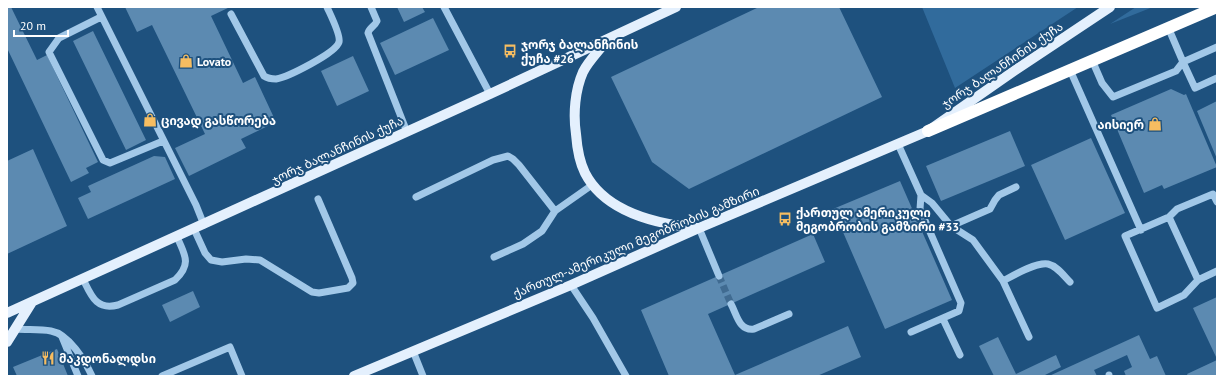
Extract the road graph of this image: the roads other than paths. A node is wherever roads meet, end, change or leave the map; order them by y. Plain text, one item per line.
1 (97, 7) edge
2 (327, 7) edge
3 (372, 7) edge
4 (444, 7) edge
5 (676, 7) edge
6 (1110, 7) edge
7 (1217, 7) edge
8 (231, 14) dead end
9 (101, 17) junction
10 (1168, 27) junction
11 (608, 38) junction
12 (1217, 47) edge
13 (1092, 60) junction
14 (1183, 62) junction
15 (1070, 70) junction
16 (1217, 78) edge
17 (490, 94) junction
18 (928, 131) junction
19 (407, 132) junction
20 (163, 141) junction
21 (898, 144) junction
22 (592, 185) junction
23 (1016, 187) dead end
24 (921, 195) junction
25 (416, 197) dead end
26 (318, 199) dead end
27 (1217, 202) edge
28 (555, 211) junction
29 (1170, 217) junction
30 (951, 226) junction
31 (199, 227) junction
32 (699, 228) junction
33 (1141, 230) junction
34 (176, 237) junction
35 (494, 257) dead end
36 (1217, 271) edge
37 (719, 276) tunnel mouth
38 (83, 279) junction
39 (1003, 280) junction
40 (1198, 280) junction
41 (1070, 282) dead end
42 (571, 285) junction
43 (32, 302) junction
44 (732, 304) tunnel mouth
45 (7, 313) edge
46 (789, 314) dead end
47 (943, 319) junction
48 (16, 329) junction
49 (911, 332) dead end
50 (60, 335) junction
51 (1030, 338) dead end
52 (7, 342) edge
53 (413, 351) junction
54 (960, 355) dead end
55 (78, 376) edge
56 (92, 376) edge
57 (162, 376) edge
58 (242, 376) edge
59 (354, 376) edge
60 (423, 376) edge
61 (626, 376) edge

1 - 9 street
2 - 8 street
3 - 19 street
4 - 17 street
5 - 11 main road, ჯორჯ ბალანჩინის ქუჩა
6 - 18 main road, ჯორჯ ბალანჩინის ქუჩა
7 - 10 highway
9 - 20 street
9 - 20 street
10 - 13 highway
10 - 14 street
11 - 17 main road, ჯორჯ ბალანჩინის ქუჩა
11 - 22 main road
12 - 14 street
13 - 14 street
13 - 15 highway
14 - 16 street
15 - 18 highway
15 - 33 street
17 - 19 main road, ჯორჯ ბალანჩინის ქუჩა
18 - 21 main road, ქართულ-ამერიკული მეგობრობის გამზირი
19 - 31 main road, ჯორჯ ბალანჩინის ქუჩა
20 - 31 street
21 - 24 street
21 - 32 main road, ქართულ-ამერიკული მეგობრობის გამზირი
22 - 28 street
22 - 32 main road
23 - 30 street
24 - 30 street
24 - 47 street
25 - 28 street
26 - 31 street
27 - 29 street
28 - 35 street
29 - 33 street
29 - 40 street
30 - 39 street
31 - 34 main road, ჯორჯ ბალანჩინის ქუჩა
32 - 37 street
32 - 42 main road, ქართულ-ამერიკული მეგობრობის გამზირი
33 - 40 street
34 - 38 main road, ჯორჯ ბალანჩინის ქუჩა
34 - 38 street
36 - 40 street
38 - 43 main road, ჯორჯ ბალანჩინის ქუჩა
39 - 41 street
39 - 51 street
42 - 53 main road, ქართულ-ამერიკული მეგობრობის გამზირი
42 - 61 street
43 - 45 main road, ჯორჯ ბალანჩინის ქუჩა
43 - 48 main road
44 - 46 street
47 - 49 street
47 - 54 street
48 - 50 street
48 - 52 main road
50 - 55 street
50 - 56 street
53 - 59 main road, ქართულ-ამერიკული მეგობრობის გამზირი
53 - 60 street
57 - 58 street

